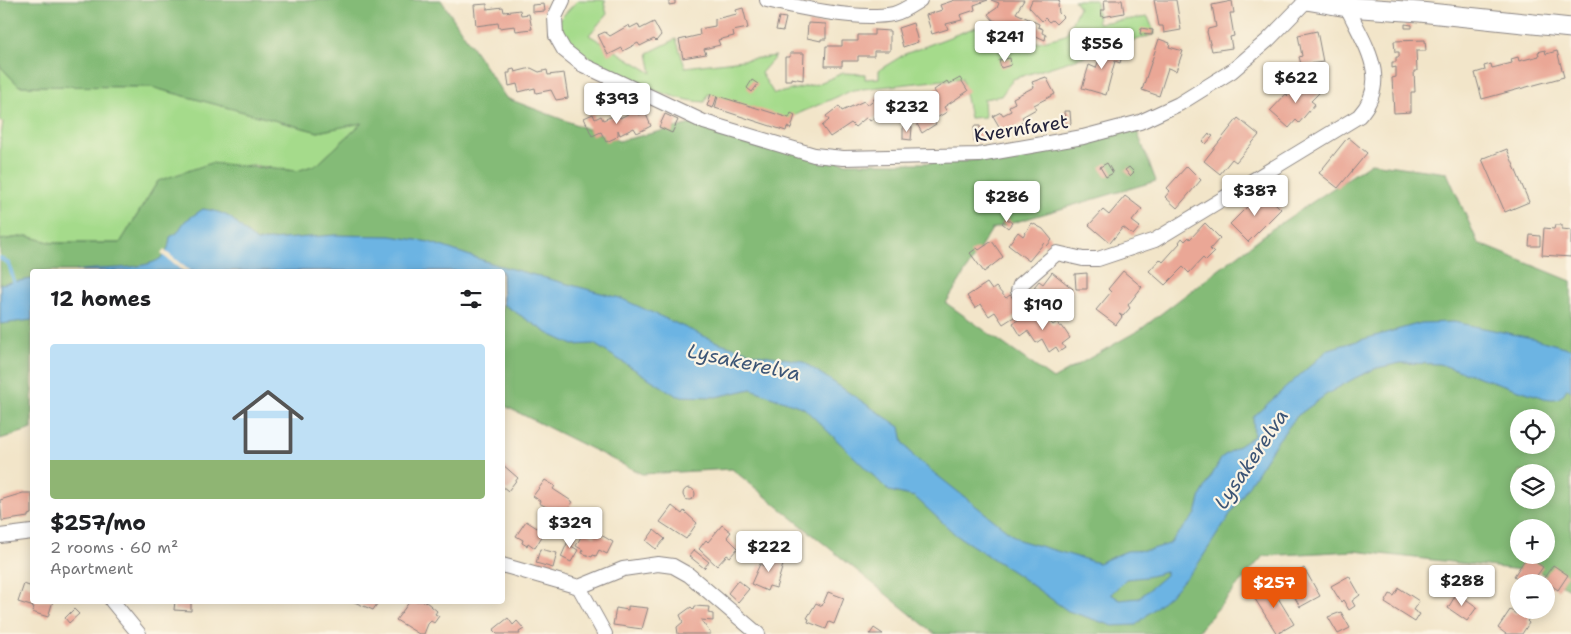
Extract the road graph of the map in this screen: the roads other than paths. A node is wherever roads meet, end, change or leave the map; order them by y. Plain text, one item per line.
1 (563, 0) edge
2 (767, 0) edge
3 (920, 0) edge
4 (1306, 0) edge
5 (1347, 7) junction
6 (1571, 28) edge
7 (1018, 291) dead end
8 (30, 532) edge
9 (0, 536) edge
10 (505, 566) edge
11 (578, 587) junction
12 (114, 604) edge
13 (139, 634) edge
14 (605, 634) edge
15 (758, 634) edge

1 - 4 street, Kvernfaret
2 - 3 street
4 - 5 street
5 - 6 street
5 - 7 street
8 - 9 street
10 - 11 street
11 - 14 street
11 - 15 street
12 - 13 street

